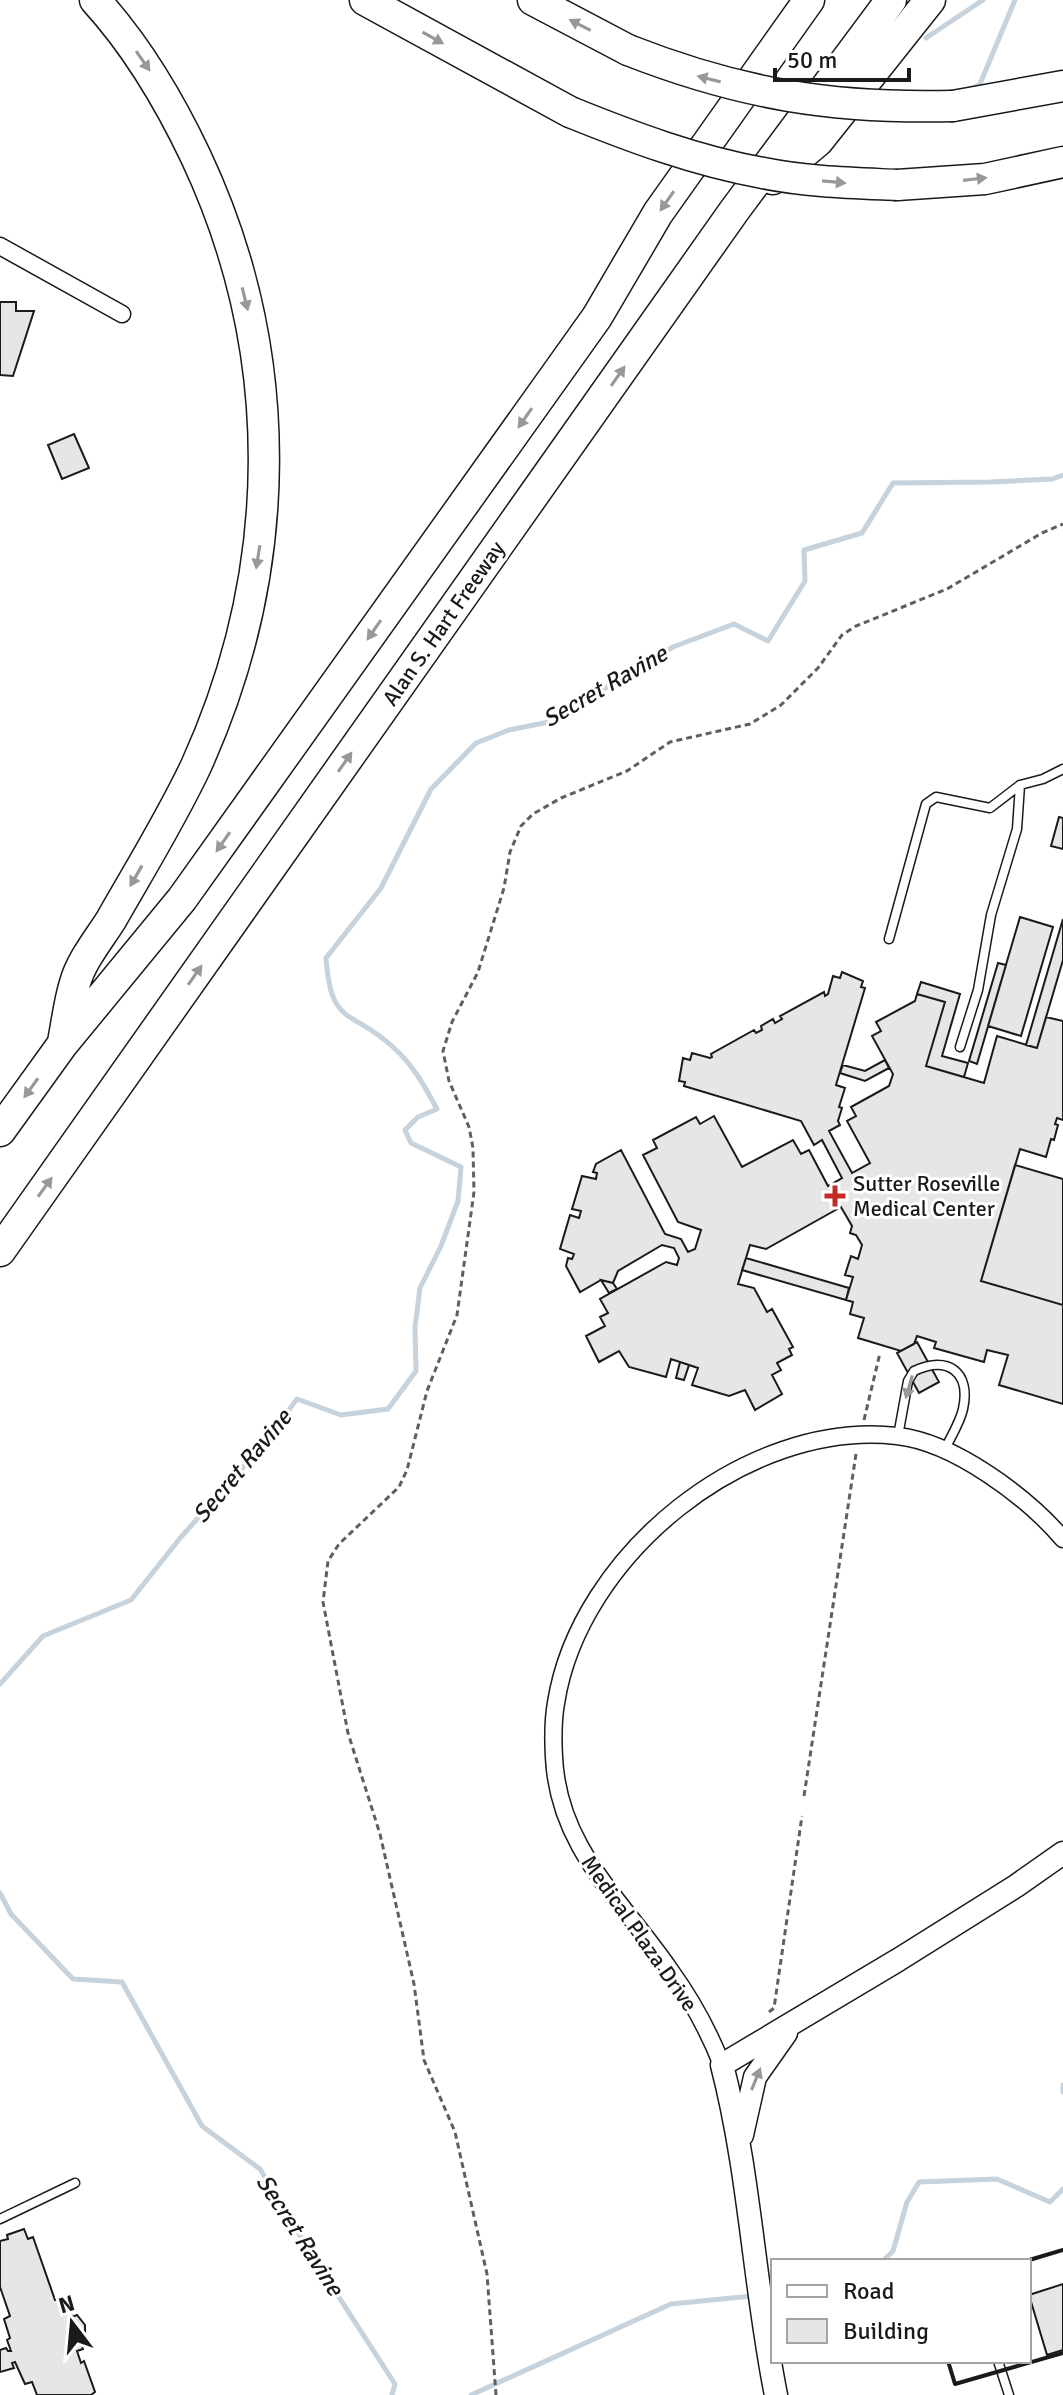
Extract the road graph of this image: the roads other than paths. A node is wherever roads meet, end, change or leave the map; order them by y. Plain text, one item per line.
1 (95, 0) edge
2 (365, 0) edge
3 (533, 0) edge
4 (809, 0) edge
5 (891, 0) edge
6 (930, 0) edge
7 (1063, 86) edge
8 (1063, 162) edge
9 (734, 211) junction
10 (0, 246) edge
11 (122, 314) dead end
12 (1063, 769) edge
13 (1020, 785) junction
14 (889, 939) dead end
15 (62, 1045) junction
16 (960, 1047) dead end
17 (0, 1131) edge
18 (0, 1251) edge
19 (898, 1436) junction
20 (944, 1451) junction
21 (1063, 1539) edge
22 (1063, 1853) edge
23 (797, 2020) junction
24 (722, 2065) junction
25 (739, 2149) junction
26 (75, 2183) dead end
27 (0, 2219) edge
28 (999, 2363) edge
29 (776, 2395) edge
30 (1009, 2395) edge

1 -> 15 highway
2 -> 8 highway, bridge
7 -> 3 highway, bridge
4 -> 15 highway
5 - 9 highway, Alan S. Hart Freeway
6 - 9 highway
18 -> 9 highway, Alan S. Hart Freeway
10 - 11 street
12 - 13 lane
13 - 14 lane
13 - 16 lane
15 -> 17 highway
19 - 20 street, Medical Plaza Drive
20 -> 19 lane
19 - 24 street, Medical Plaza Drive
20 - 21 street, Medical Plaza Drive
22 - 23 street
23 - 24 street
25 -> 23 street
24 - 25 street, Medical Plaza Drive
25 - 29 street, Medical Plaza Drive
26 - 27 lane
28 - 30 lane

